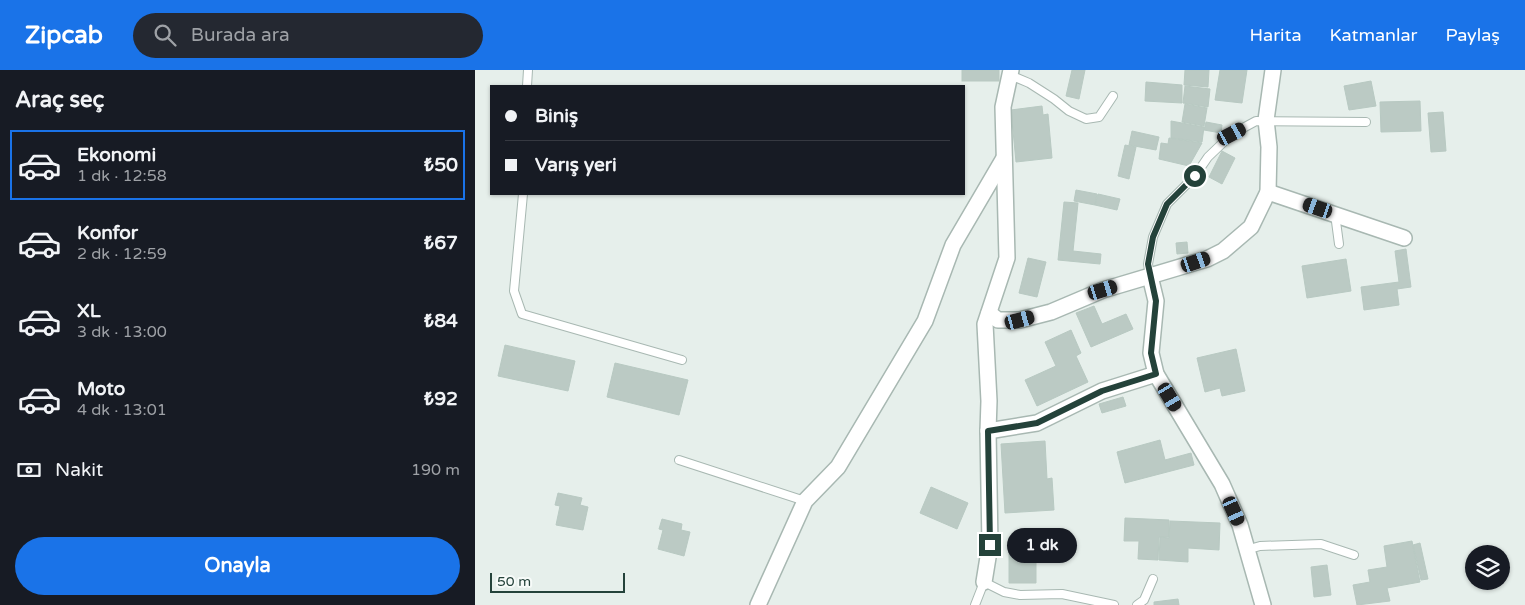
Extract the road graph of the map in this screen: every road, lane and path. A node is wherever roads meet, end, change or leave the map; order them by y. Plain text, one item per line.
1 (528, 70) edge
2 (1273, 70) edge
3 (1011, 73) edge
4 (527, 85) edge
5 (1113, 96) dead end
6 (1266, 120) junction
7 (1366, 122) dead end
8 (1004, 158) junction
9 (1268, 192) junction
10 (523, 195) edge
11 (1335, 214) junction
12 (1404, 238) dead end
13 (1339, 244) dead end
14 (1151, 276) junction
15 (989, 313) junction
16 (682, 360) dead end
17 (1156, 374) junction
18 (988, 431) junction
19 (679, 460) dead end
20 (805, 501) junction
21 (1247, 550) junction
22 (1355, 555) dead end
23 (1153, 579) dead end
24 (984, 582) junction
25 (758, 605) edge
26 (975, 605) edge
27 (1114, 605) edge
28 (1137, 605) edge
29 (1263, 605) edge

1 - 4 lane
2 - 6 street
3 - 5 lane
3 - 8 street
6 - 7 lane
6 - 9 street
6 - 14 lane
8 - 15 street
8 - 20 street
9 - 11 street
9 - 14 street
10 - 16 lane
11 - 12 street
11 - 13 lane
14 - 15 street
14 - 17 street
15 - 18 street
17 - 18 street
17 - 21 street
18 - 24 street
19 - 20 lane
20 - 25 street
21 - 22 lane
21 - 29 street
23 - 28 lane
24 - 26 lane
24 - 27 lane

